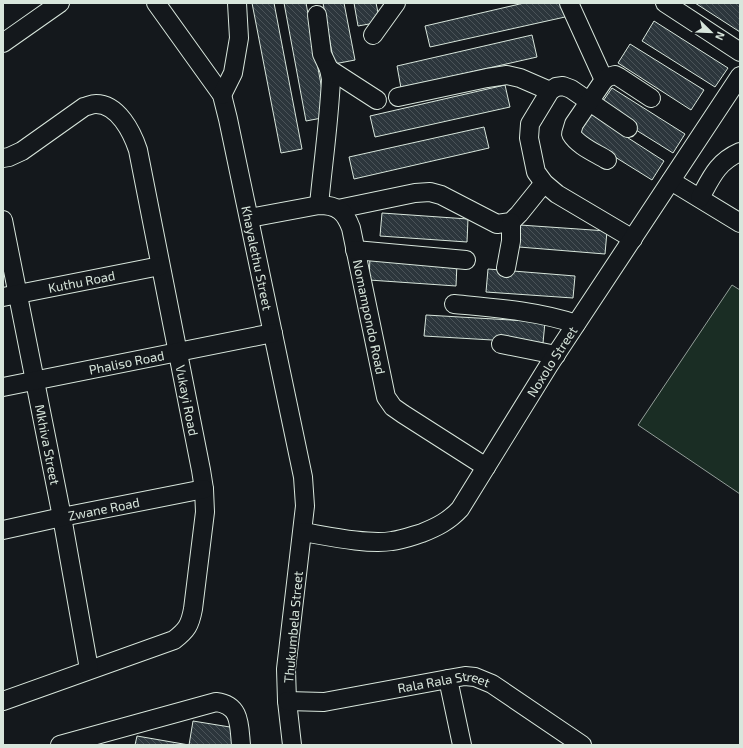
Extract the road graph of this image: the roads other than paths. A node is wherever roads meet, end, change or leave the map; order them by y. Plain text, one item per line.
1 (60, 3) edge
2 (156, 3) edge
3 (236, 3) edge
4 (396, 3) edge
5 (569, 3) edge
6 (665, 3) edge
7 (317, 15) dead end
8 (373, 35) dead end
9 (3, 43) edge
10 (740, 52) edge
11 (329, 69) junction
12 (740, 76) edge
13 (604, 80) junction
14 (550, 91) junction
15 (222, 95) junction
16 (398, 97) dead end
17 (651, 98) dead end
18 (377, 100) dead end
19 (589, 101) junction
20 (628, 128) dead end
21 (740, 152) edge
22 (3, 158) edge
23 (607, 160) dead end
24 (671, 181) junction
25 (544, 183) junction
26 (700, 198) junction
27 (319, 205) junction
28 (338, 209) junction
29 (249, 218) junction
30 (3, 220) edge
31 (511, 222) junction
32 (740, 223) edge
33 (633, 238) junction
34 (355, 250) junction
35 (466, 260) dead end
36 (160, 266) junction
37 (506, 268) dead end
38 (11, 296) edge
39 (454, 304) dead end
40 (576, 324) junction
41 (273, 333) junction
42 (501, 344) dead end
43 (178, 352) junction
44 (556, 355) junction
45 (35, 380) junction
46 (3, 388) edge
47 (486, 466) junction
48 (204, 489) junction
49 (62, 517) junction
50 (3, 530) edge
51 (303, 532) junction
52 (89, 669) junction
53 (448, 679) junction
54 (3, 700) edge
55 (287, 701) junction
56 (60, 745) edge
57 (241, 745) edge
58 (292, 745) edge
59 (462, 745) edge
60 (582, 745) edge

1 - 9 street
2 - 15 street, Khayalethu Street
3 - 15 street
4 - 8 street
5 - 13 street
6 - 10 street
7 - 11 street
11 - 18 street
11 - 27 street
12 - 24 street, Noxolo Street
13 - 17 street
13 - 19 street
14 - 16 street
14 - 19 street
14 - 25 street
15 - 29 street, Khayalethu Street
19 - 20 street
19 - 23 street
21 - 26 street
22 - 36 street, Vukayi Road
24 - 26 street
24 - 33 street, Noxolo Street
25 - 31 street
25 - 33 street
26 - 32 street
27 - 28 street
27 - 29 street
28 - 31 street
28 - 34 street, Nomampondo Road
29 - 41 street, Khayalethu Street
30 - 38 street, Mkhiva Street
31 - 37 street
33 - 40 street, Noxolo Street
34 - 35 street
34 - 47 street, Nomampondo Road
36 - 38 street, Kuthu Road
36 - 43 street, Vukayi Road
38 - 45 street, Mkhiva Street
39 - 40 street
40 - 44 street, Noxolo Street
41 - 43 street, Phaliso Road
41 - 51 street, Khayalethu Street
42 - 44 street
43 - 45 street, Phaliso Road
43 - 48 street, Vukayi Road
44 - 47 street, Noxolo Street
45 - 46 street, Phaliso Road
45 - 49 street, Mkhiva Street
47 - 51 street, Noxolo Street
48 - 49 street, Zwane Road
48 - 52 street, Vukayi Road
49 - 50 street, Zwane Road
49 - 52 street, Mkhiva Street
51 - 55 street, Thukumbela Street
52 - 54 street, Vukayi Road
53 - 55 street, Rala Rala Street
53 - 59 street
53 - 60 street, Rala Rala Street
55 - 58 street, Thukumbela Street
56 - 57 street

